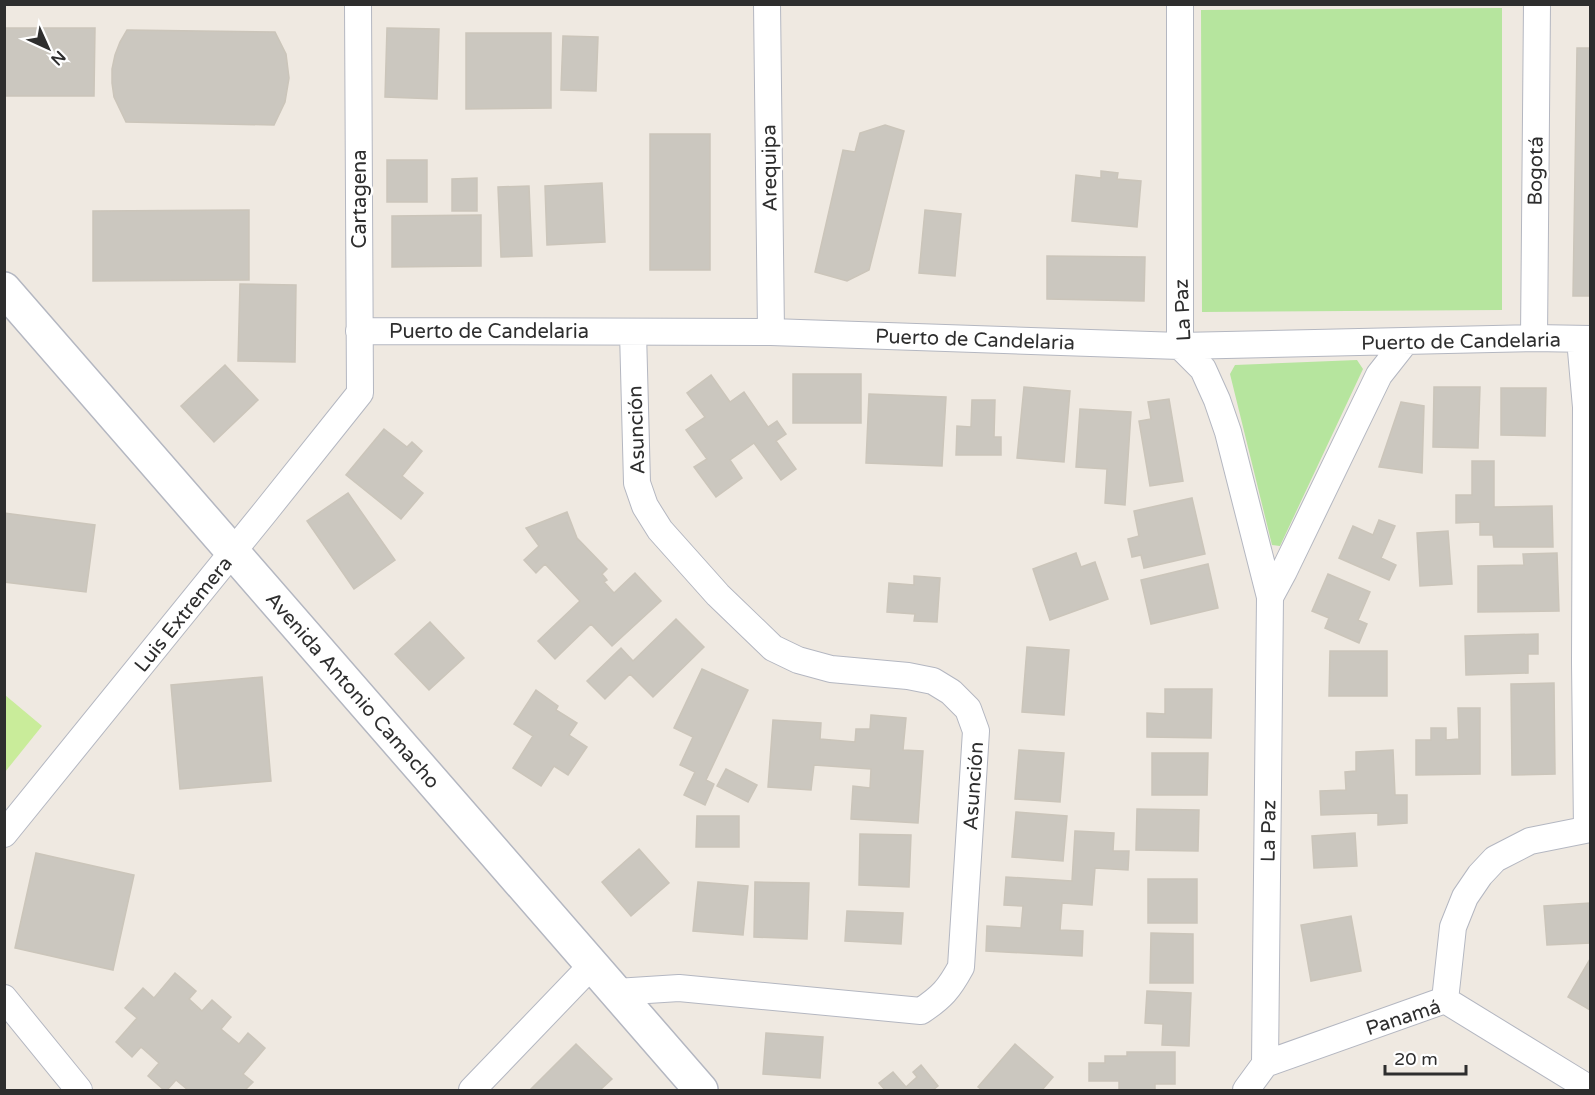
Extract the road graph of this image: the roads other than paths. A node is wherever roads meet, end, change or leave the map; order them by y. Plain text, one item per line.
1 (358, 4) edge
2 (767, 4) edge
3 (1180, 4) edge
4 (1537, 4) edge
5 (4, 290) edge
6 (359, 331) junction
7 (633, 332) junction
8 (771, 332) junction
9 (1534, 338) junction
10 (1585, 339) edge
11 (1405, 342) junction
12 (1180, 346) junction
13 (360, 393) joint
14 (233, 552) junction
15 (1270, 597) junction
16 (1588, 662) edge
17 (1589, 829) edge
18 (4, 834) edge
19 (592, 965) junction
20 (616, 992) junction
21 (4, 998) edge
22 (1445, 1000) junction
23 (1265, 1064) junction
24 (1590, 1089) edge
25 (79, 1090) edge
26 (472, 1090) edge
27 (701, 1090) edge
28 (1246, 1090) edge

1 - 6 street, Cartagena
2 - 8 street, Arequipa
3 - 12 street, La Paz
4 - 9 street, Bogotá
5 - 14 street, Avenida Antonio Camacho
6 - 7 street, Puerto de Candelaria
6 - 13 street, Cartagena
7 - 8 street, Puerto de Candelaria
7 - 20 street, Asunción
8 - 12 street, Puerto de Candelaria
9 - 10 street, Puerto de Candelaria
9 - 11 street, Puerto de Candelaria
10 - 16 street
11 - 12 street, Puerto de Candelaria
11 - 15 street, La Paz
12 - 15 street, La Paz
13 - 14 street, Luis Extremera
14 - 18 street, Luis Extremera
14 - 19 street, Avenida Antonio Camacho
15 - 23 street, La Paz
16 - 17 street
17 - 22 street
19 - 20 street, Avenida Antonio Camacho
19 - 26 street
20 - 27 street, Avenida Antonio Camacho
21 - 25 street
22 - 23 street, Panamá
22 - 24 street, Panamá
23 - 28 street

